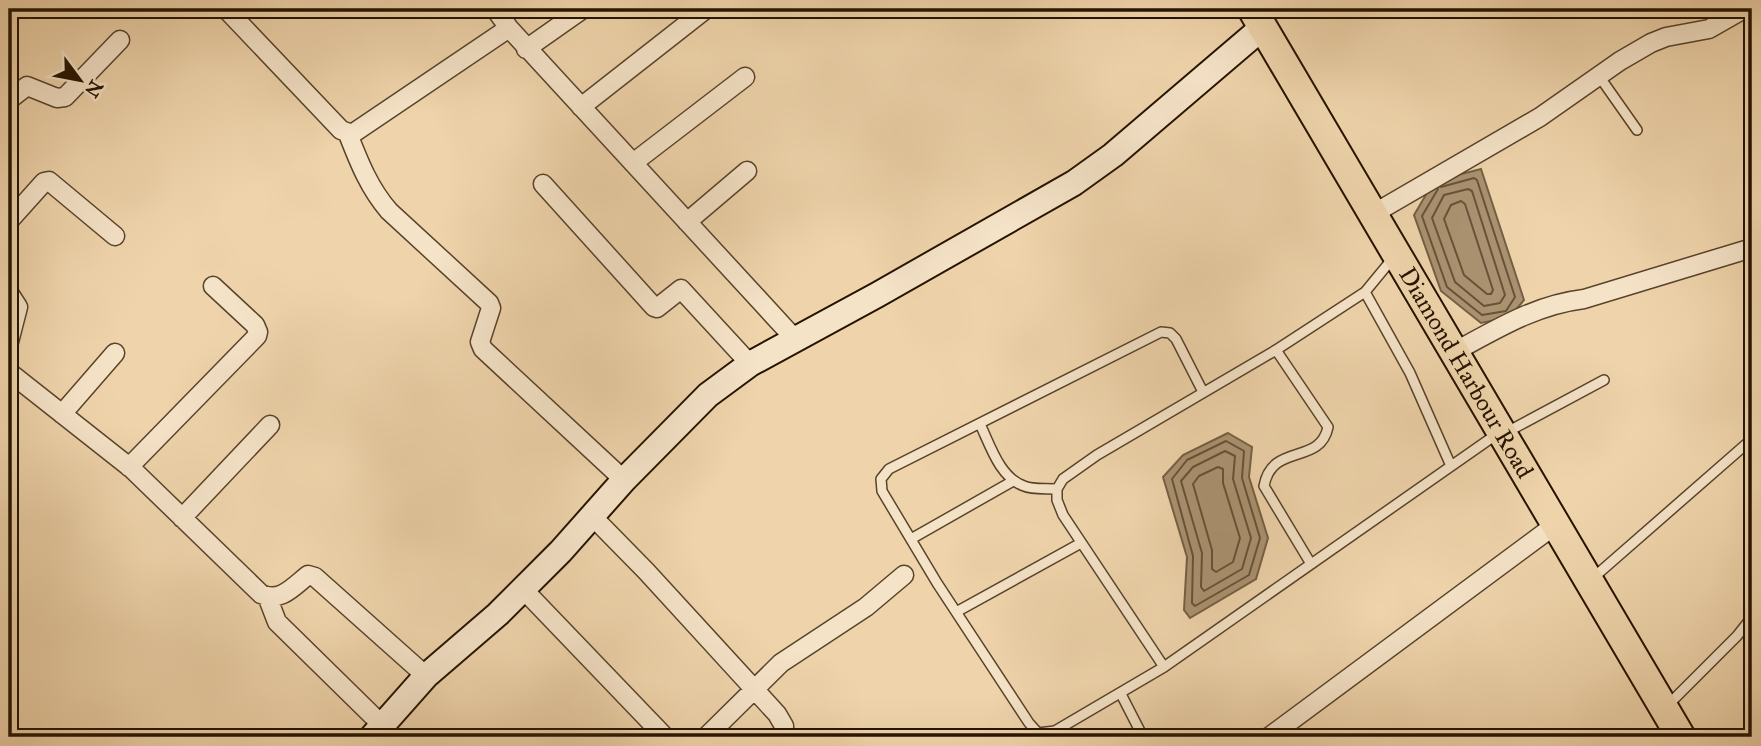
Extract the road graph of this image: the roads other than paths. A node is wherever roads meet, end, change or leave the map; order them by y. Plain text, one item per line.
1 (226, 9) edge
2 (495, 9) edge
3 (583, 9) edge
4 (706, 9) edge
5 (1744, 9) edge
6 (1257, 18) edge
7 (509, 28) junction
8 (120, 40) dead end
9 (527, 49) junction
10 (1598, 76) junction
11 (745, 77) dead end
12 (9, 100) edge
13 (581, 107) junction
14 (1637, 130) dead end
15 (348, 134) junction
16 (633, 163) junction
17 (747, 171) dead end
18 (543, 184) dead end
19 (1373, 214) junction
20 (9, 221) edge
21 (687, 222) junction
22 (115, 236) dead end
23 (1752, 248) edge
24 (1396, 255) junction
25 (213, 286) dead end
26 (1365, 292) junction
27 (9, 293) edge
28 (795, 339) junction
29 (9, 342) edge
30 (1276, 350) junction
31 (1454, 352) junction
32 (115, 353) dead end
33 (750, 364) junction
34 (9, 372) edge
35 (1604, 380) dead end
36 (1203, 392) junction
37 (62, 414) junction
38 (979, 424) junction
39 (270, 425) dead end
40 (1502, 433) junction
41 (1752, 439) edge
42 (1451, 466) junction
43 (129, 467) junction
44 (624, 480) junction
45 (1013, 481) junction
46 (1057, 489) junction
47 (592, 516) junction
48 (182, 518) junction
49 (1555, 525) junction
50 (911, 539) junction
51 (1081, 543) junction
52 (1311, 564) junction
53 (904, 575) dead end
54 (1588, 583) junction
55 (523, 589) junction
56 (267, 596) junction
57 (958, 611) junction
58 (1752, 617) edge
59 (1164, 667) junction
60 (426, 676) junction
61 (756, 690) junction
62 (1121, 694) junction
63 (1664, 709) junction
64 (377, 731) edge
65 (1040, 735) edge
66 (665, 737) edge
67 (706, 737) edge
68 (784, 737) edge
69 (1143, 737) edge
70 (1269, 737) edge
71 (1681, 737) edge

1 - 15 street
2 - 7 street
3 - 9 street
4 - 13 street
5 - 10 street
6 - 19 highway, Diamond Harbour Road
6 - 28 main road
7 - 9 street
7 - 15 street
8 - 12 street
9 - 13 street
10 - 14 lane
10 - 19 street
11 - 16 street
13 - 16 street
15 - 44 street
16 - 21 street
17 - 21 street
18 - 33 street
19 - 24 highway, Diamond Harbour Road
20 - 22 street
21 - 28 street
23 - 31 street
24 - 26 lane
24 - 31 highway, Diamond Harbour Road
25 - 43 street
26 - 30 lane
26 - 42 lane
27 - 29 street
28 - 33 main road
30 - 36 lane
30 - 52 lane
31 - 40 highway, Diamond Harbour Road
32 - 37 street
33 - 44 main road
34 - 37 street
35 - 40 lane
36 - 38 lane
36 - 46 lane
37 - 43 street
38 - 45 lane
38 - 50 lane
39 - 48 street
40 - 42 lane
40 - 49 highway, Diamond Harbour Road
41 - 54 lane
42 - 52 lane
43 - 48 street
44 - 47 main road
45 - 46 lane
45 - 50 lane
46 - 51 lane
47 - 55 main road
47 - 61 street
48 - 56 street
49 - 54 highway, Diamond Harbour Road
49 - 70 street
50 - 57 lane
51 - 57 lane
51 - 59 lane
52 - 59 lane
53 - 61 street
54 - 63 highway, Diamond Harbour Road
55 - 60 main road
55 - 66 street
56 - 60 street
56 - 64 street
57 - 65 lane
58 - 63 lane
59 - 62 lane
60 - 64 main road
61 - 67 street
61 - 68 street
62 - 65 lane
62 - 69 lane
63 - 71 highway, Diamond Harbour Road

